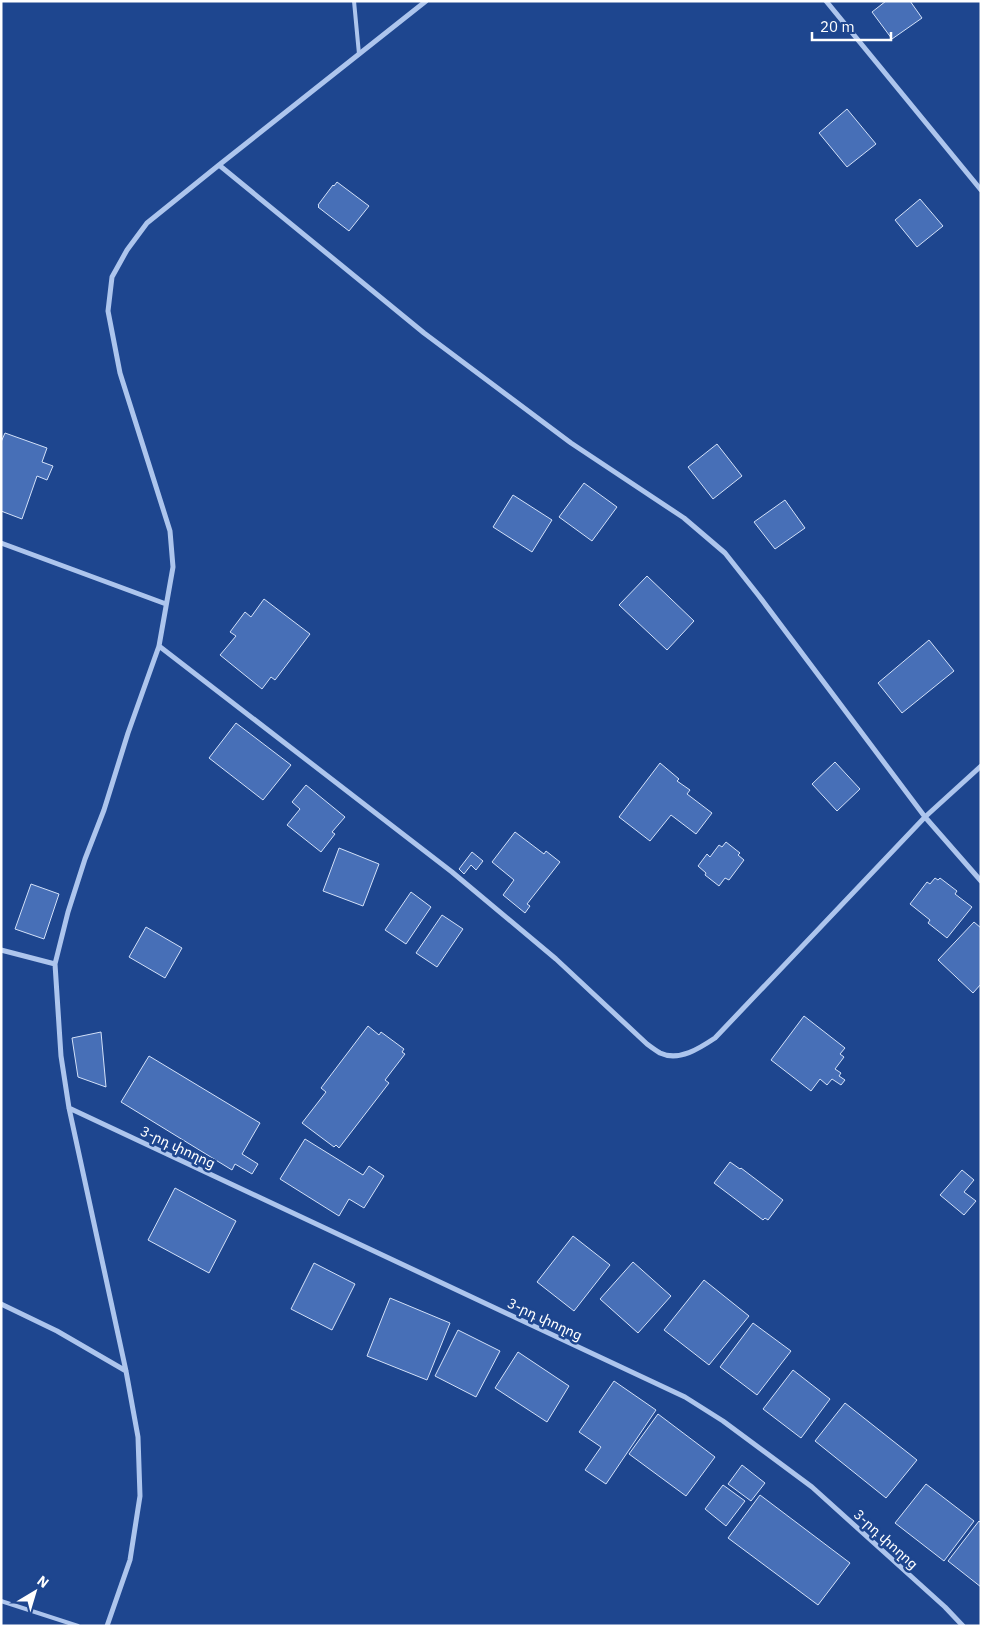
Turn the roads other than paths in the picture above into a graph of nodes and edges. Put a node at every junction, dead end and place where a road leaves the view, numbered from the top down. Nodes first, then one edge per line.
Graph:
1 (354, 1) edge
2 (426, 1) edge
3 (826, 1) edge
4 (359, 54) junction
5 (219, 165) junction
6 (981, 190) edge
7 (1, 543) edge
8 (166, 604) junction
9 (159, 646) junction
10 (981, 766) edge
11 (925, 817) junction
12 (981, 881) edge
13 (1, 950) edge
14 (56, 964) junction
15 (68, 1108) junction
16 (1, 1304) edge
17 (126, 1371) junction
18 (1, 1601) edge
19 (78, 1626) edge
20 (107, 1626) edge
21 (963, 1626) edge

1 - 4 lane
2 - 4 street
3 - 6 street
4 - 5 street
5 - 8 street
5 - 11 street
7 - 8 street
8 - 9 street
9 - 11 street
9 - 14 street
10 - 11 street
11 - 12 street
13 - 14 street
14 - 15 street
15 - 17 street
15 - 21 street, 3-րդ փողոց
16 - 17 street
17 - 20 street
18 - 19 lane

